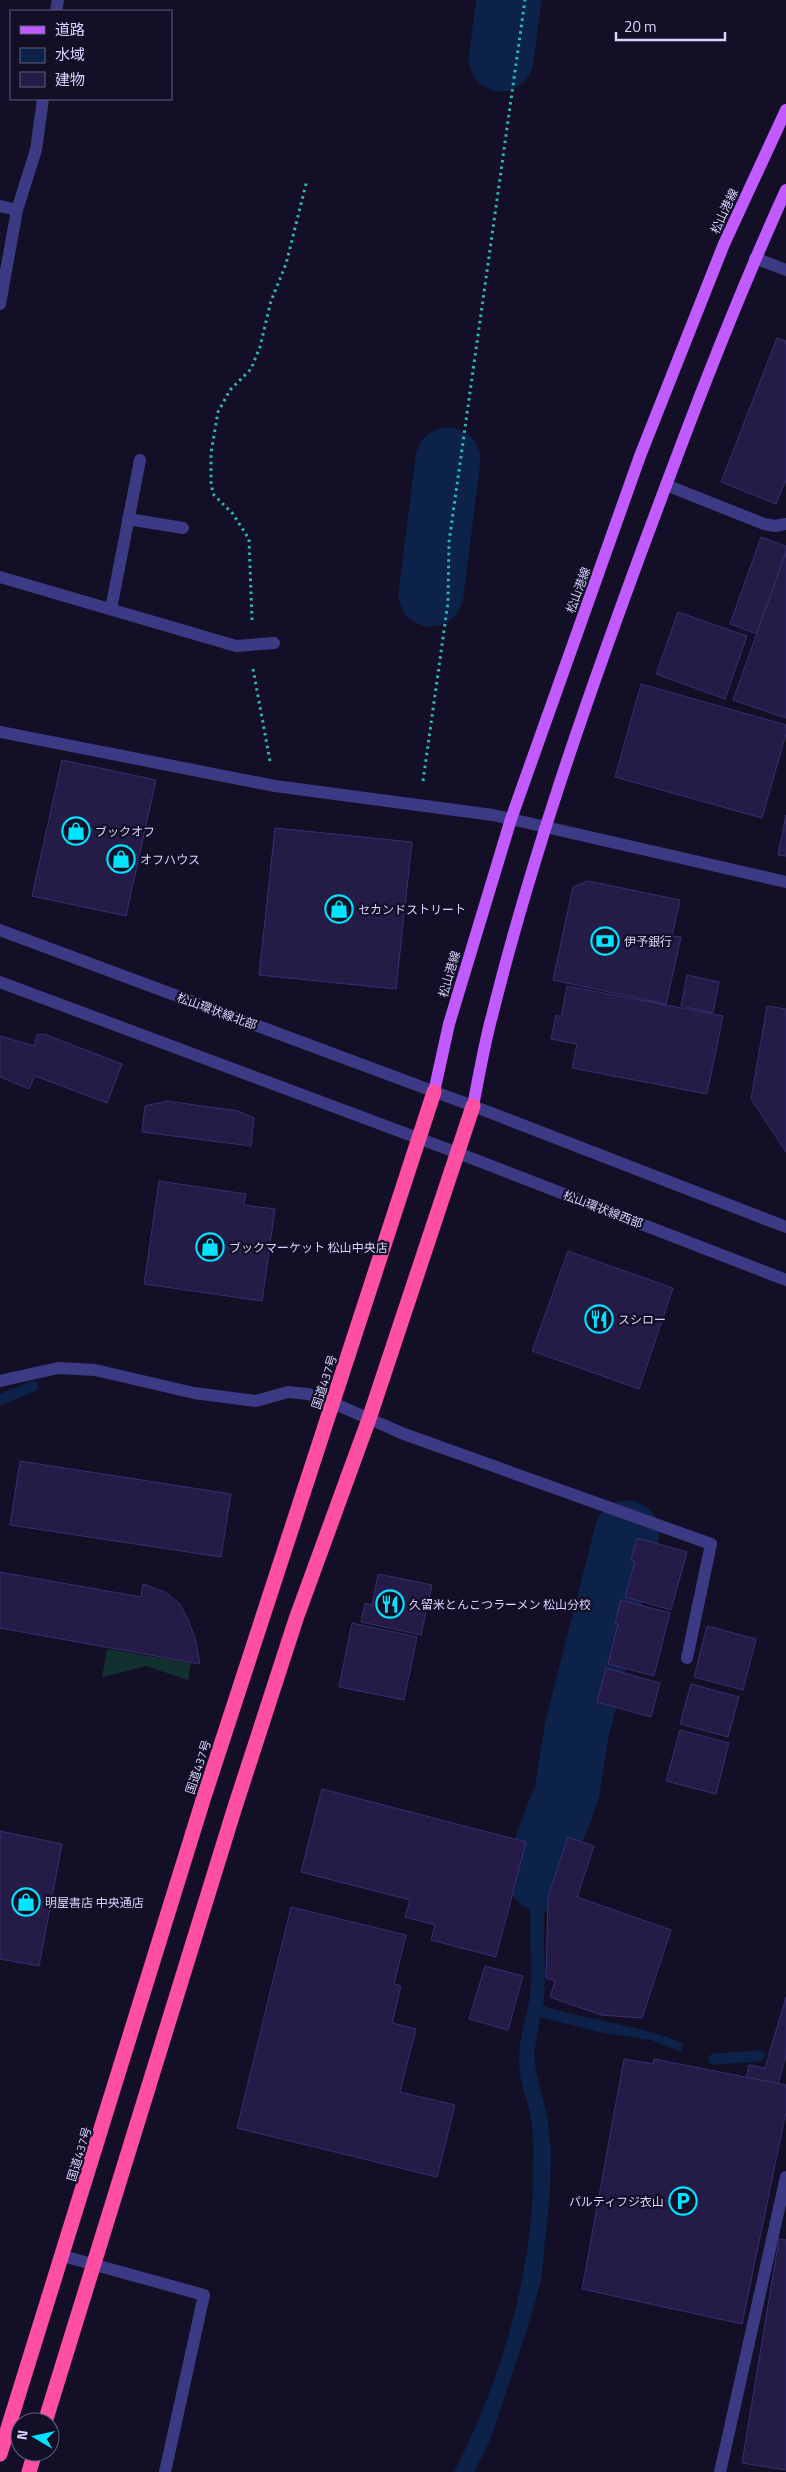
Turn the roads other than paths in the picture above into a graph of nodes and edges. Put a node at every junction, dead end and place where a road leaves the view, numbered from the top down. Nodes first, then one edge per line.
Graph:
1 (44, 100) edge
2 (786, 110) edge
3 (786, 190) edge
4 (0, 206) edge
5 (17, 210) junction
6 (755, 258) junction
7 (786, 270) edge
8 (0, 304) edge
9 (140, 460) dead end
10 (666, 485) junction
11 (128, 519) junction
12 (786, 524) edge
13 (183, 528) dead end
14 (0, 577) edge
15 (111, 609) junction
16 (274, 644) dead end
17 (0, 732) edge
18 (511, 819) junction
19 (546, 826) junction
20 (786, 882) edge
21 (0, 930) edge
22 (0, 982) edge
23 (434, 1092) junction
24 (473, 1106) junction
25 (420, 1139) junction
26 (458, 1153) junction
27 (786, 1227) edge
28 (786, 1280) edge
29 (0, 1381) edge
30 (333, 1402) junction
31 (369, 1419) junction
32 (686, 1658) dead end
33 (786, 2177) edge
34 (63, 2256) junction
35 (95, 2264) junction
36 (47, 2412) edge
37 (0, 2454) edge
38 (165, 2472) edge
39 (720, 2472) edge

1 - 5 street
2 - 18 main road, 松山港線
3 - 6 main road
4 - 5 street
5 - 8 street
6 - 7 street
6 - 10 main road
9 - 11 street
10 - 12 street
10 - 19 main road
11 - 13 street
11 - 15 street
14 - 15 street
15 - 16 street
17 - 18 street
18 - 19 street
18 - 23 main road, 松山港線
19 - 20 street
19 - 24 main road
21 - 23 street, 松山環状線北部
22 - 25 street
23 - 24 street
23 - 25 highway, 国道437号
24 - 26 highway
24 - 27 street
25 - 26 street, 松山環状線西部
25 - 30 highway, 国道437号
26 - 28 street, 松山環状線西部
26 - 31 highway
29 - 30 street
30 - 31 street
30 - 34 highway, 国道437号
31 - 32 street
31 - 35 highway
33 - 39 street
34 - 35 street
34 - 37 highway, 国道437号
35 - 36 highway
35 - 38 street

